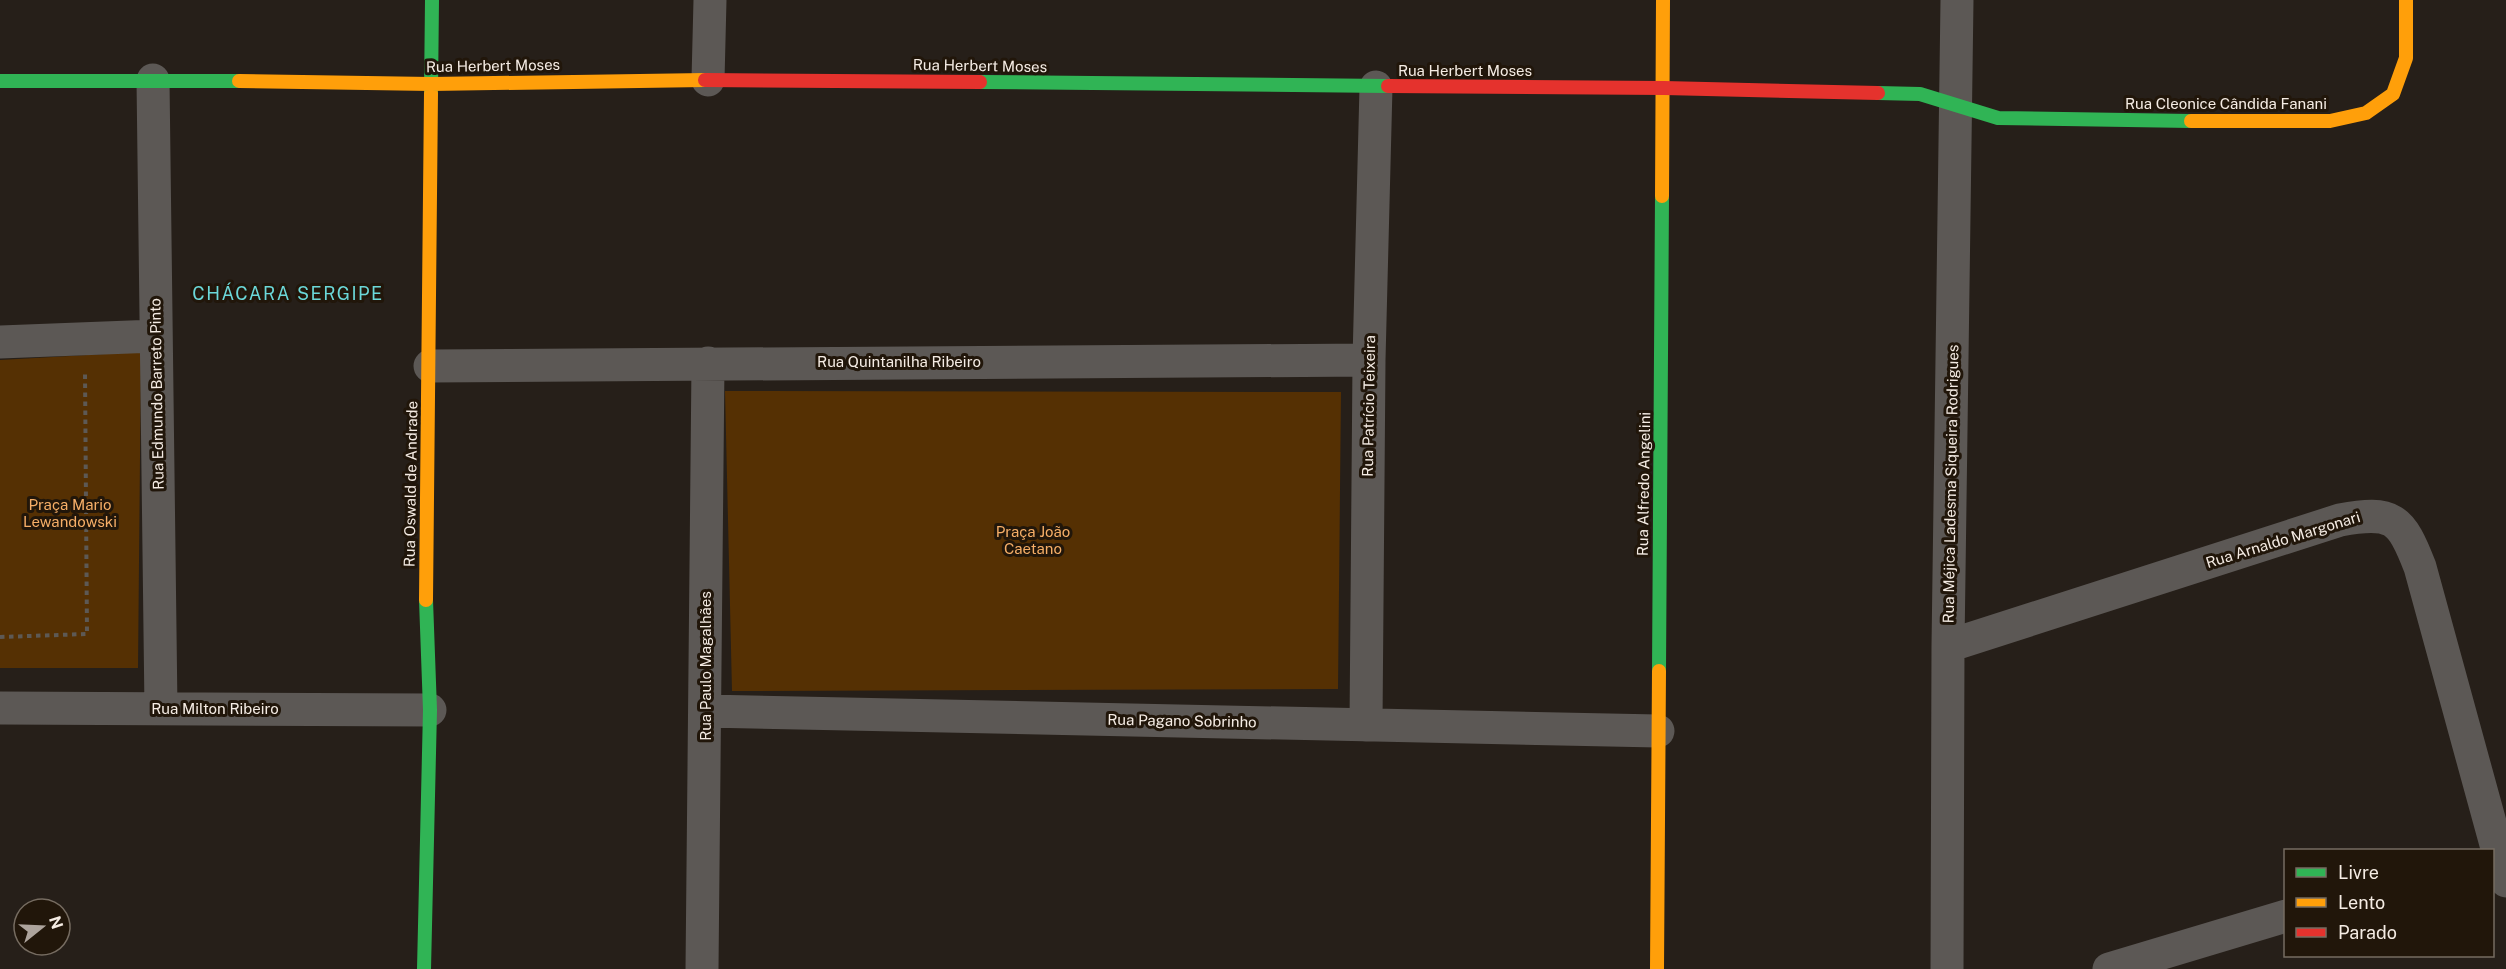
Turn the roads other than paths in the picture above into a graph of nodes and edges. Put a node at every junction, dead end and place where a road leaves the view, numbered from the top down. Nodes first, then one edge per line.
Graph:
1 (432, 0) edge
2 (710, 0) edge
3 (1663, 0) edge
4 (1957, 0) edge
5 (2406, 0) edge
6 (153, 80) junction
7 (708, 80) junction
8 (0, 81) edge
9 (431, 84) junction
10 (1376, 87) junction
11 (1664, 88) junction
12 (1957, 106) junction
13 (156, 336) junction
14 (0, 342) edge
15 (1369, 360) junction
16 (708, 363) junction
17 (430, 366) junction
18 (1948, 646) junction
19 (0, 708) edge
20 (161, 709) junction
21 (430, 710) junction
22 (706, 711) junction
23 (1366, 726) junction
24 (1658, 730) junction
25 (2499, 862) edge
26 (2284, 917) edge
27 (424, 969) edge
28 (702, 969) edge
29 (1657, 969) edge
30 (1947, 969) edge
31 (2109, 969) edge

1 - 9 street, Rua Oswald de Andrade
2 - 7 street
3 - 11 street, Rua Alfredo Angelini
4 - 12 street, Rua Méjica Ladesma Siqueira Rodrigues
5 - 12 street, Rua Cleonice Cândida Fanani
6 - 8 street, Rua Herbert Moses
6 - 9 street, Rua Herbert Moses
6 - 13 street, Rua Edmundo Barreto Pinto
7 - 9 street, Rua Herbert Moses
7 - 10 street, Rua Herbert Moses
9 - 17 street, Rua Oswald de Andrade
10 - 11 street, Rua Herbert Moses
10 - 15 street, Rua Patrício Teixeira
11 - 12 street, Rua Herbert Moses
11 - 24 street, Rua Alfredo Angelini
12 - 18 street, Rua Méjica Ladesma Siqueira Rodrigues
13 - 14 street
13 - 20 street, Rua Edmundo Barreto Pinto
15 - 16 street, Rua Quintanilha Ribeiro
15 - 23 street, Rua Patrício Teixeira
16 - 17 street, Rua Quintanilha Ribeiro
16 - 22 street, Rua Paulo Magalhães
17 - 21 street, Rua Oswald de Andrade
18 - 25 street, Rua Arnaldo Margonari
18 - 30 street, Rua Méjica Ladesma Siqueira Rodrigues
19 - 20 street, Rua Milton Ribeiro
20 - 21 street, Rua Milton Ribeiro
21 - 27 street, Rua Oswald de Andrade
22 - 23 street, Rua Pagano Sobrinho
22 - 28 street, Rua Paulo Magalhães
23 - 24 street, Rua Pagano Sobrinho
24 - 29 street, Rua Alfredo Angelini
26 - 31 street

